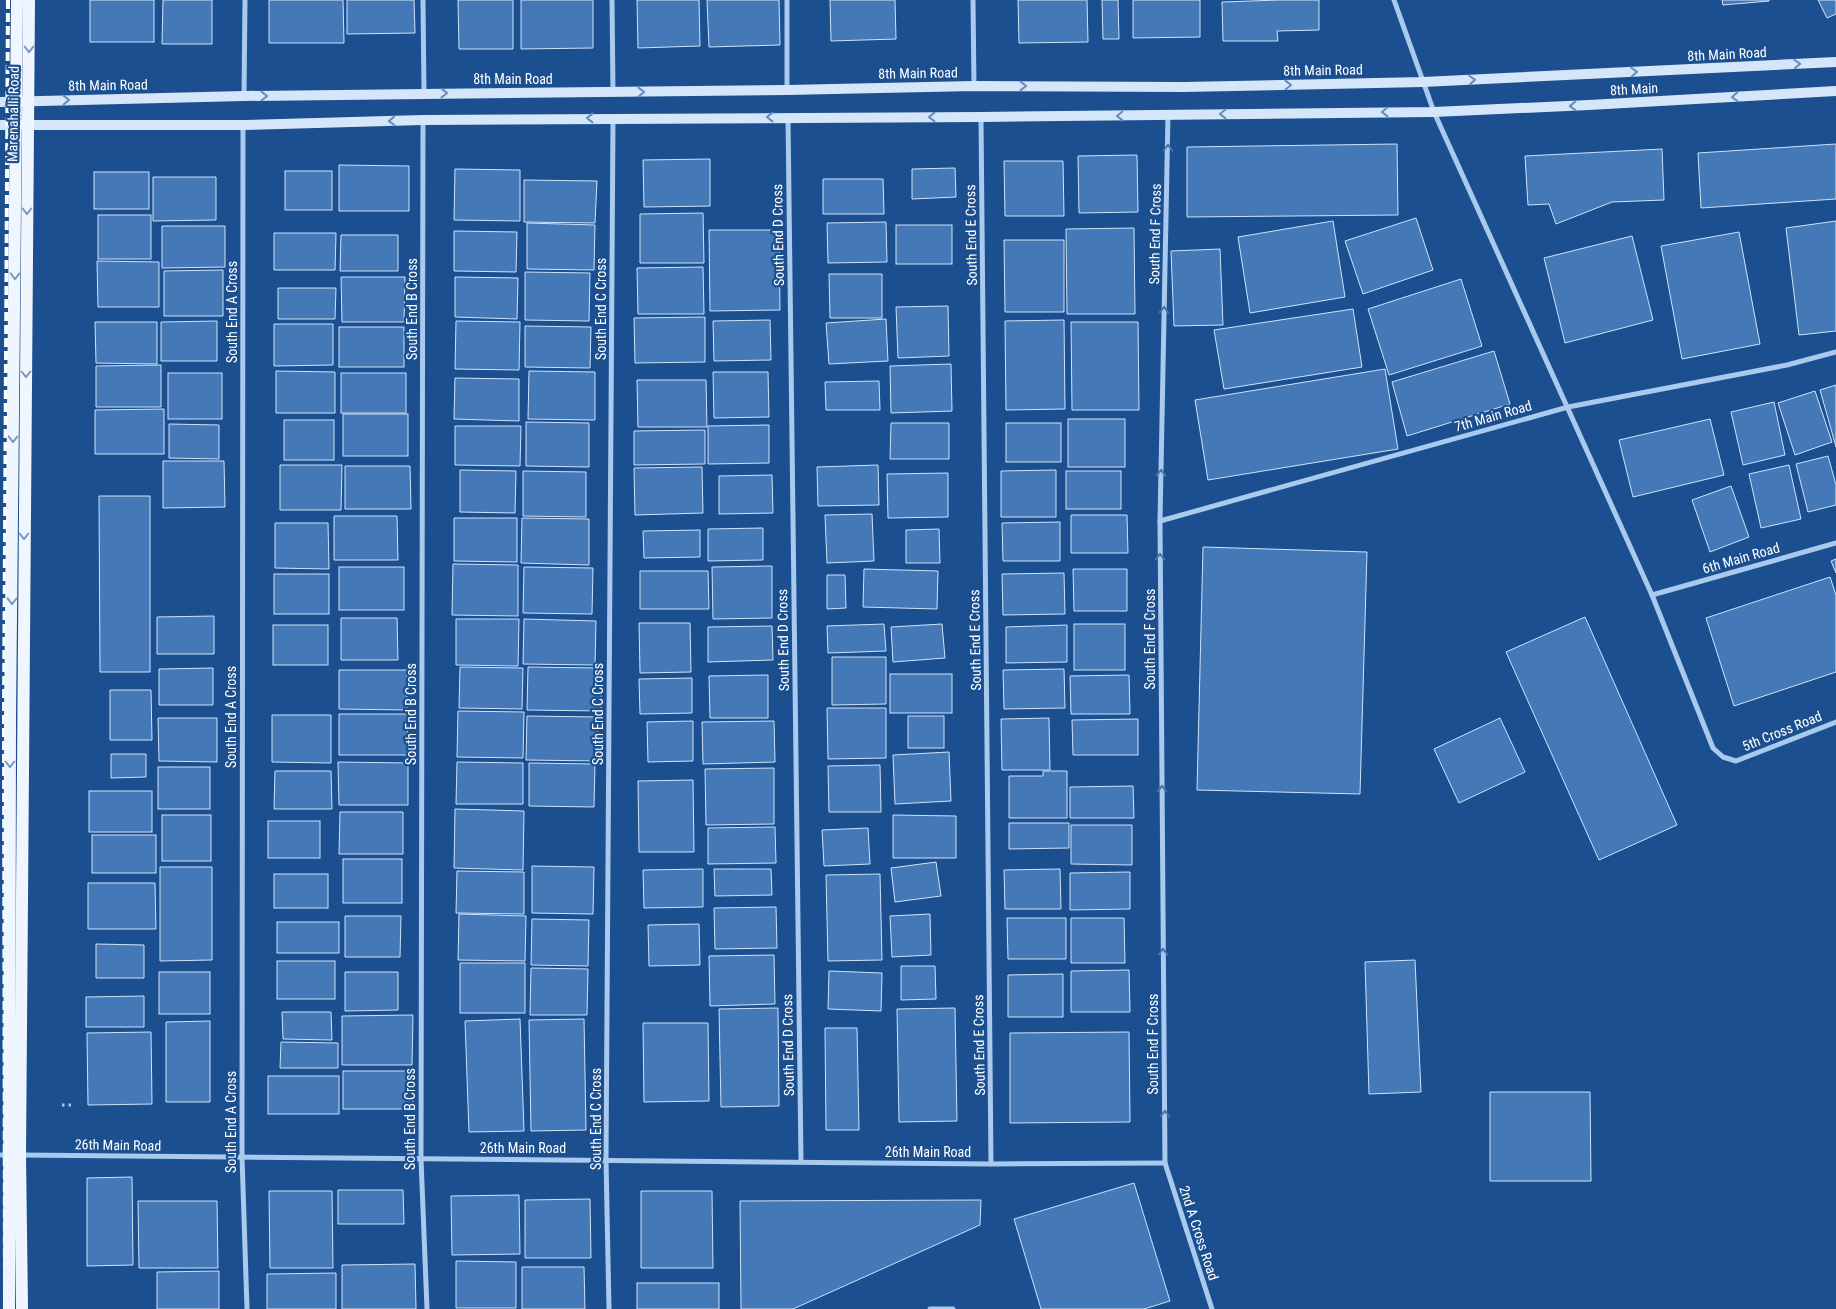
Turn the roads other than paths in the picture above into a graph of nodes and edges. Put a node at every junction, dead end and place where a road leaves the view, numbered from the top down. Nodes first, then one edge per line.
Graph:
1 (17, 0) edge
2 (29, 0) edge
3 (244, 0) edge
4 (424, 0) edge
5 (612, 0) edge
6 (787, 0) edge
7 (973, 0) edge
8 (1394, 0) edge
9 (1836, 62) edge
10 (1423, 82) junction
11 (974, 86) junction
12 (787, 90) junction
13 (1836, 91) edge
14 (613, 92) junction
15 (424, 94) junction
16 (244, 96) junction
17 (28, 101) junction
18 (0, 102) edge
19 (1434, 112) junction
20 (1168, 115) junction
21 (788, 117) junction
22 (981, 117) junction
23 (613, 118) junction
24 (423, 120) junction
25 (0, 125) edge
26 (243, 125) junction
27 (28, 126) junction
28 (1836, 352) edge
29 (1568, 407) junction
30 (1160, 521) junction
31 (1836, 542) edge
32 (1652, 595) junction
33 (1836, 722) edge
34 (0, 1155) edge
35 (20, 1155) junction
36 (242, 1157) junction
37 (421, 1159) junction
38 (606, 1160) junction
39 (801, 1162) junction
40 (1165, 1163) junction
41 (991, 1164) junction
42 (9, 1309) edge
43 (22, 1309) edge
44 (247, 1309) edge
45 (427, 1309) edge
46 (609, 1309) edge
47 (930, 1309) edge
48 (953, 1309) edge
49 (1212, 1309) edge

1 -> 42 main road, bridge
2 -> 17 main road, Marenahalli Road
3 - 16 street
4 - 15 street
5 - 14 street
6 - 12 street
7 - 11 street
8 - 10 street
10 -> 9 main road, 8th Main Road
11 -> 10 main road, 8th Main Road
10 - 19 street
11 - 12 main road, 8th Main Road
14 -> 12 main road, 8th Main Road
13 -> 19 main road, 8th Main
15 -> 14 main road, 8th Main Road
16 -> 15 main road, 8th Main Road
17 -> 16 main road, 8th Main Road
17 - 18 main road, 8th Main Road
17 - 27 main road, Marenahalli Road
19 -> 20 main road
19 - 29 street
20 -> 22 main road
30 -> 20 street, South End F Cross
22 -> 21 main road
21 -> 23 main road
21 - 39 street, South End D Cross
22 - 41 street, South End E Cross
23 -> 24 main road
23 - 38 street, South End C Cross
24 -> 26 main road
24 - 37 street, South End B Cross
25 - 27 main road
26 - 27 main road
26 - 36 street, South End A Cross
27 -> 35 main road, Marenahalli Road
28 - 29 street, 7th Main Road
29 - 30 street, 7th Main Road
29 - 32 street
40 -> 30 street, South End F Cross
31 - 32 street, 6th Main Road
32 - 33 street, 5th Cross Road
34 - 35 street, 26th Main Road
35 - 36 street, 26th Main Road
35 - 43 main road, Marenahalli Road
36 - 37 street, 26th Main Road
36 - 44 street, South End A Cross
37 - 38 street, 26th Main Road
37 - 45 street, South End B Cross
38 - 39 street, 26th Main Road
38 - 46 street, South End C Cross
39 - 41 street, 26th Main Road
40 - 41 street, 26th Main Road
40 - 49 street, 2nd A Cross Road
47 - 48 street

